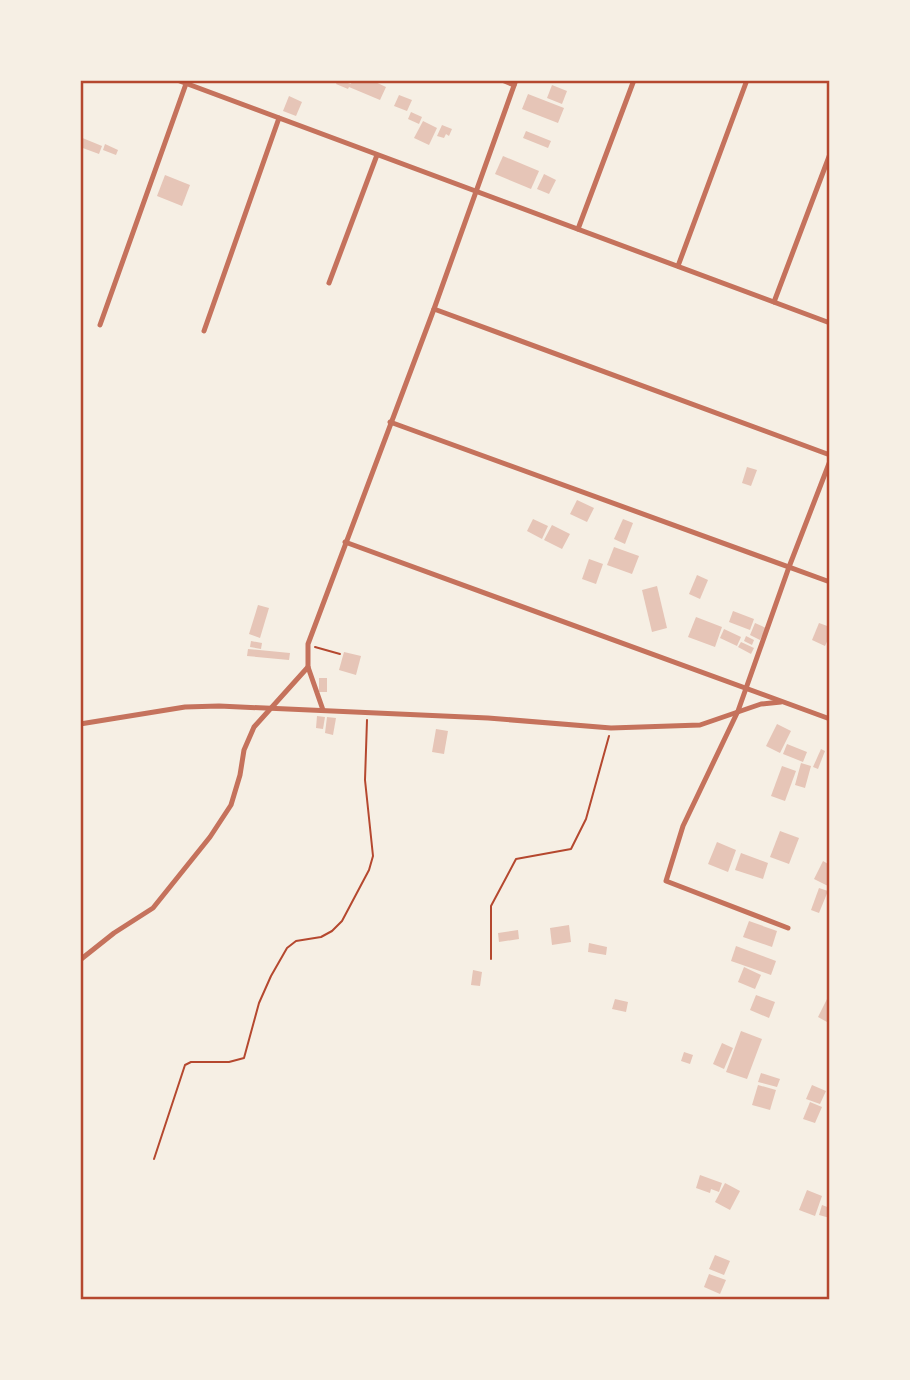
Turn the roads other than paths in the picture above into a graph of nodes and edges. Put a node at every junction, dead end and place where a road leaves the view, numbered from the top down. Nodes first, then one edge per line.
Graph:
1 (177, 80) edge
2 (502, 80) edge
3 (634, 80) edge
4 (747, 80) edge
5 (186, 82) edge
6 (515, 83) edge
7 (279, 118) junction
8 (830, 154) edge
9 (377, 155) junction
10 (475, 191) junction
11 (578, 229) junction
12 (678, 266) junction
13 (330, 283) dead end
14 (774, 302) junction
15 (434, 309) junction
16 (830, 323) edge
17 (100, 325) dead end
18 (204, 331) dead end
19 (390, 422) junction
20 (830, 455) edge
21 (830, 461) edge
22 (345, 542) junction
23 (789, 567) junction
24 (830, 582) edge
25 (308, 667) junction
26 (746, 689) junction
27 (781, 702) junction
28 (272, 707) junction
29 (323, 710) junction
30 (738, 711) junction
31 (830, 719) edge
32 (80, 724) edge
33 (788, 928) dead end
34 (80, 960) edge

1 - 5 street
2 - 6 street
3 - 11 street
4 - 12 street
5 - 7 street
5 - 17 street
6 - 10 street
7 - 9 street
7 - 18 street
8 - 14 street
9 - 10 street
9 - 13 street
10 - 11 street
10 - 15 street
11 - 12 street
12 - 14 street
14 - 16 street
15 - 19 street
15 - 20 street
19 - 22 street
19 - 23 street
21 - 23 street
22 - 25 street
22 - 26 street
23 - 24 street
23 - 26 street
25 - 28 street
25 - 29 street
26 - 27 street
26 - 30 street
27 - 30 street
27 - 31 street
28 - 29 street
28 - 32 street
28 - 34 street
29 - 30 street
30 - 33 street

